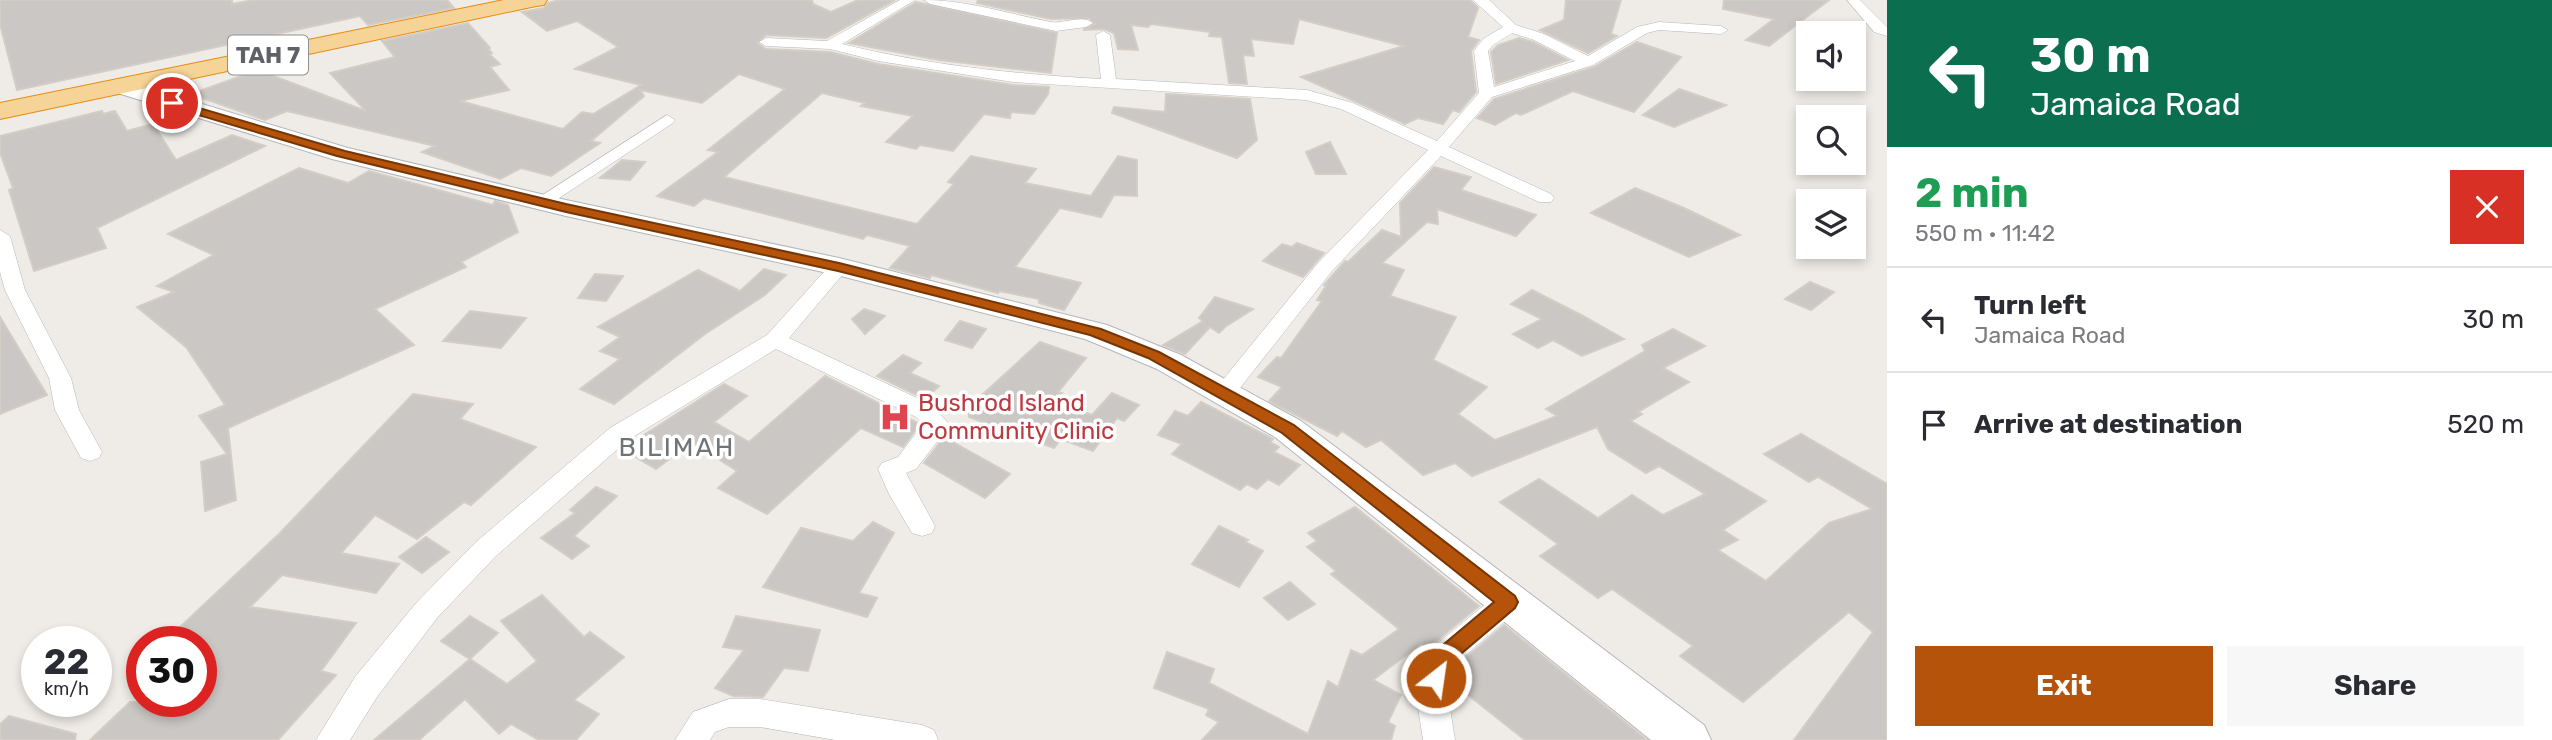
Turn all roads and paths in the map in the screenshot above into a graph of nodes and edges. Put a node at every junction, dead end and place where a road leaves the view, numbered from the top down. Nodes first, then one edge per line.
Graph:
1 (536, 0) edge
2 (909, 0) edge
3 (930, 0) edge
4 (1479, 0) edge
5 (1853, 0) edge
6 (1086, 23) dead end
7 (1511, 28) junction
8 (1721, 30) dead end
9 (1887, 32) edge
10 (1103, 35) dead end
11 (766, 42) dead end
12 (830, 45) junction
13 (1588, 62) junction
14 (1109, 83) junction
15 (118, 86) junction
16 (1487, 94) junction
17 (0, 111) edge
18 (667, 120) dead end
19 (1440, 149) junction
20 (1545, 198) dead end
21 (541, 202) junction
22 (0, 236) edge
23 (839, 267) junction
24 (775, 340) junction
25 (1225, 392) junction
26 (90, 452) dead end
27 (922, 526) dead end
28 (1508, 602) junction
29 (332, 740) edge
30 (691, 740) edge
31 (922, 740) edge
32 (1439, 740) edge
33 (1687, 740) edge

1 - 15 highway, TAH 7
2 - 12 street
3 - 6 street
4 - 7 street
5 - 9 street
7 - 13 street
7 - 16 street
8 - 13 street
10 - 14 street
11 - 12 street
12 - 14 street
13 - 16 street
14 - 19 street
15 - 17 highway, TAH 7
15 - 21 street
16 - 19 street
18 - 21 street
19 - 20 street
19 - 25 street
21 - 23 street
22 - 26 street
23 - 24 street
23 - 25 street
24 - 27 street
24 - 29 street
25 - 28 street
28 - 32 street
28 - 33 street
30 - 31 street

